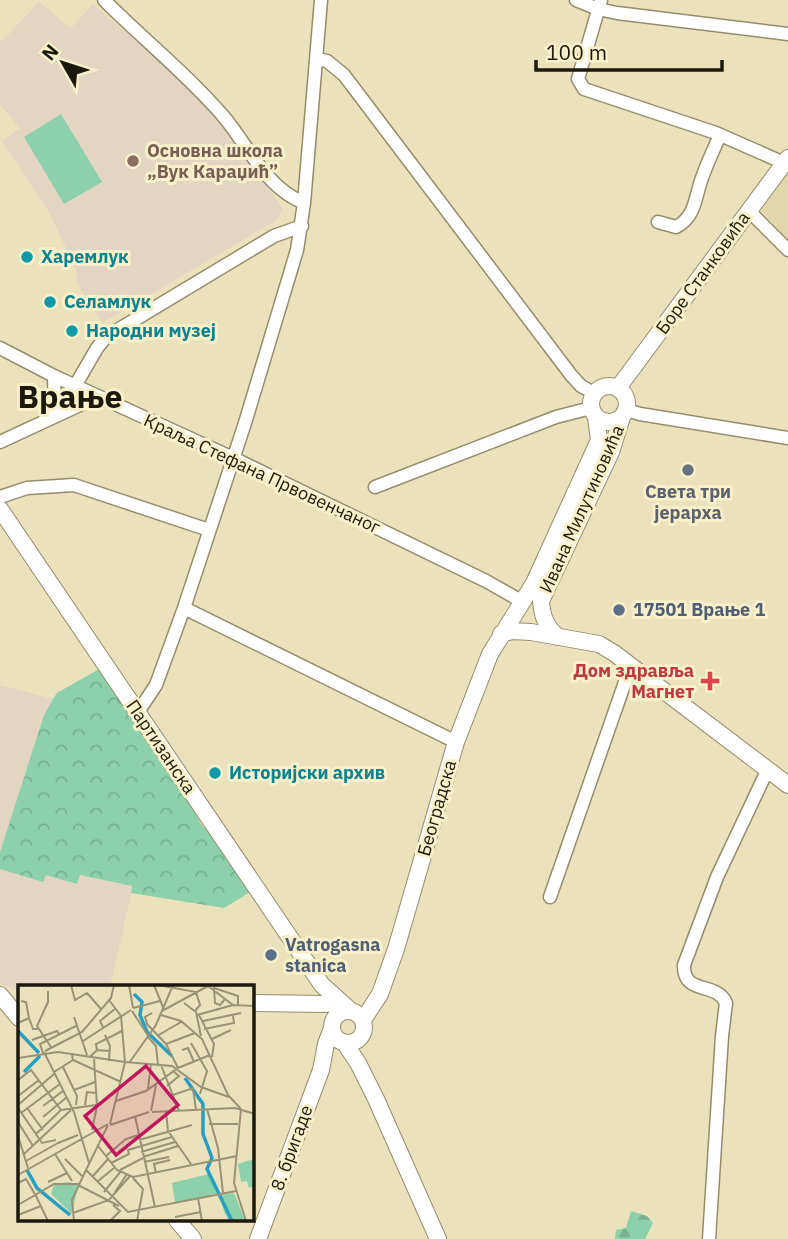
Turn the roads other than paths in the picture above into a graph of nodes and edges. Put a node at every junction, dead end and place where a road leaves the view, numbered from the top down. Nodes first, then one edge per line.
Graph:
1 (104, 0) edge
2 (321, 0) edge
3 (576, 0) edge
4 (599, 4) edge
5 (788, 34) edge
6 (317, 59) junction
7 (720, 135) junction
8 (786, 160) edge
9 (304, 203) junction
10 (749, 211) junction
11 (658, 222) dead end
12 (302, 226) junction
13 (788, 250) edge
14 (0, 348) edge
15 (54, 376) junction
16 (75, 386) junction
17 (618, 388) junction
18 (97, 397) junction
19 (594, 406) junction
20 (624, 413) junction
21 (55, 415) junction
22 (788, 438) edge
23 (0, 442) edge
24 (233, 458) junction
25 (375, 487) dead end
26 (0, 497) edge
27 (0, 509) edge
28 (209, 530) junction
29 (523, 602) junction
30 (184, 608) junction
31 (501, 634) junction
32 (558, 637) junction
33 (631, 665) junction
34 (138, 712) junction
35 (456, 742) junction
36 (767, 771) junction
37 (788, 785) edge
38 (550, 897) dead end
39 (322, 985) junction
40 (8, 997) edge
41 (254, 1003) edge
42 (327, 1004) junction
43 (18, 1016) edge
44 (358, 1022) junction
45 (333, 1025) junction
46 (343, 1042) junction
47 (325, 1057) junction
48 (358, 1063) junction
49 (179, 1222) edge
50 (193, 1239) edge
51 (258, 1239) edge
52 (438, 1239) edge
53 (709, 1239) edge

1 - 9 street
2 - 6 street
3 - 4 street
4 - 5 street
4 - 7 street
6 - 9 street
6 - 19 street
7 - 8 street
7 - 11 street
8 - 10 street, Боре Станковића
9 - 12 street
10 - 13 street
10 - 17 street, Боре Станковића
12 - 16 street
12 - 24 street
14 - 15 street, Краља Стефана Првовенчаног
15 - 16 street, Краља Стефана Првовенчаног
15 - 21 street
16 - 18 street, Краља Стефана Првовенчаног
17 - 19 street
17 - 20 street
18 - 21 street
18 - 24 street, Краља Стефана Првовенчаног
19 - 20 street
19 - 25 street
19 - 29 street, Ивана Милутиновића
20 - 22 street
20 - 32 street, Ивана Милутиновића
21 - 23 street
24 - 28 street
24 - 29 street, Краља Стефана Првовенчаног
26 - 28 street
27 - 34 street, Партизанска
28 - 30 street
29 - 31 street, Београдска
30 - 34 street
30 - 35 street
31 - 32 street
31 - 35 street, Београдска
32 - 33 street
33 - 36 street
33 - 38 street
34 - 39 street, Партизанска
35 - 44 street, Београдска
36 - 37 street
36 - 53 street
39 - 42 street, Партизанска
39 - 44 street, Партизанска
40 - 43 street
41 - 42 street
42 - 45 street, Партизанска
44 - 45 street
44 - 46 street
44 - 48 street
45 - 46 street
45 - 47 street, 8. бригаде
46 - 47 street, 8. бригаде
46 - 48 street
47 - 51 street, 8. бригаде
48 - 52 street
49 - 50 street

